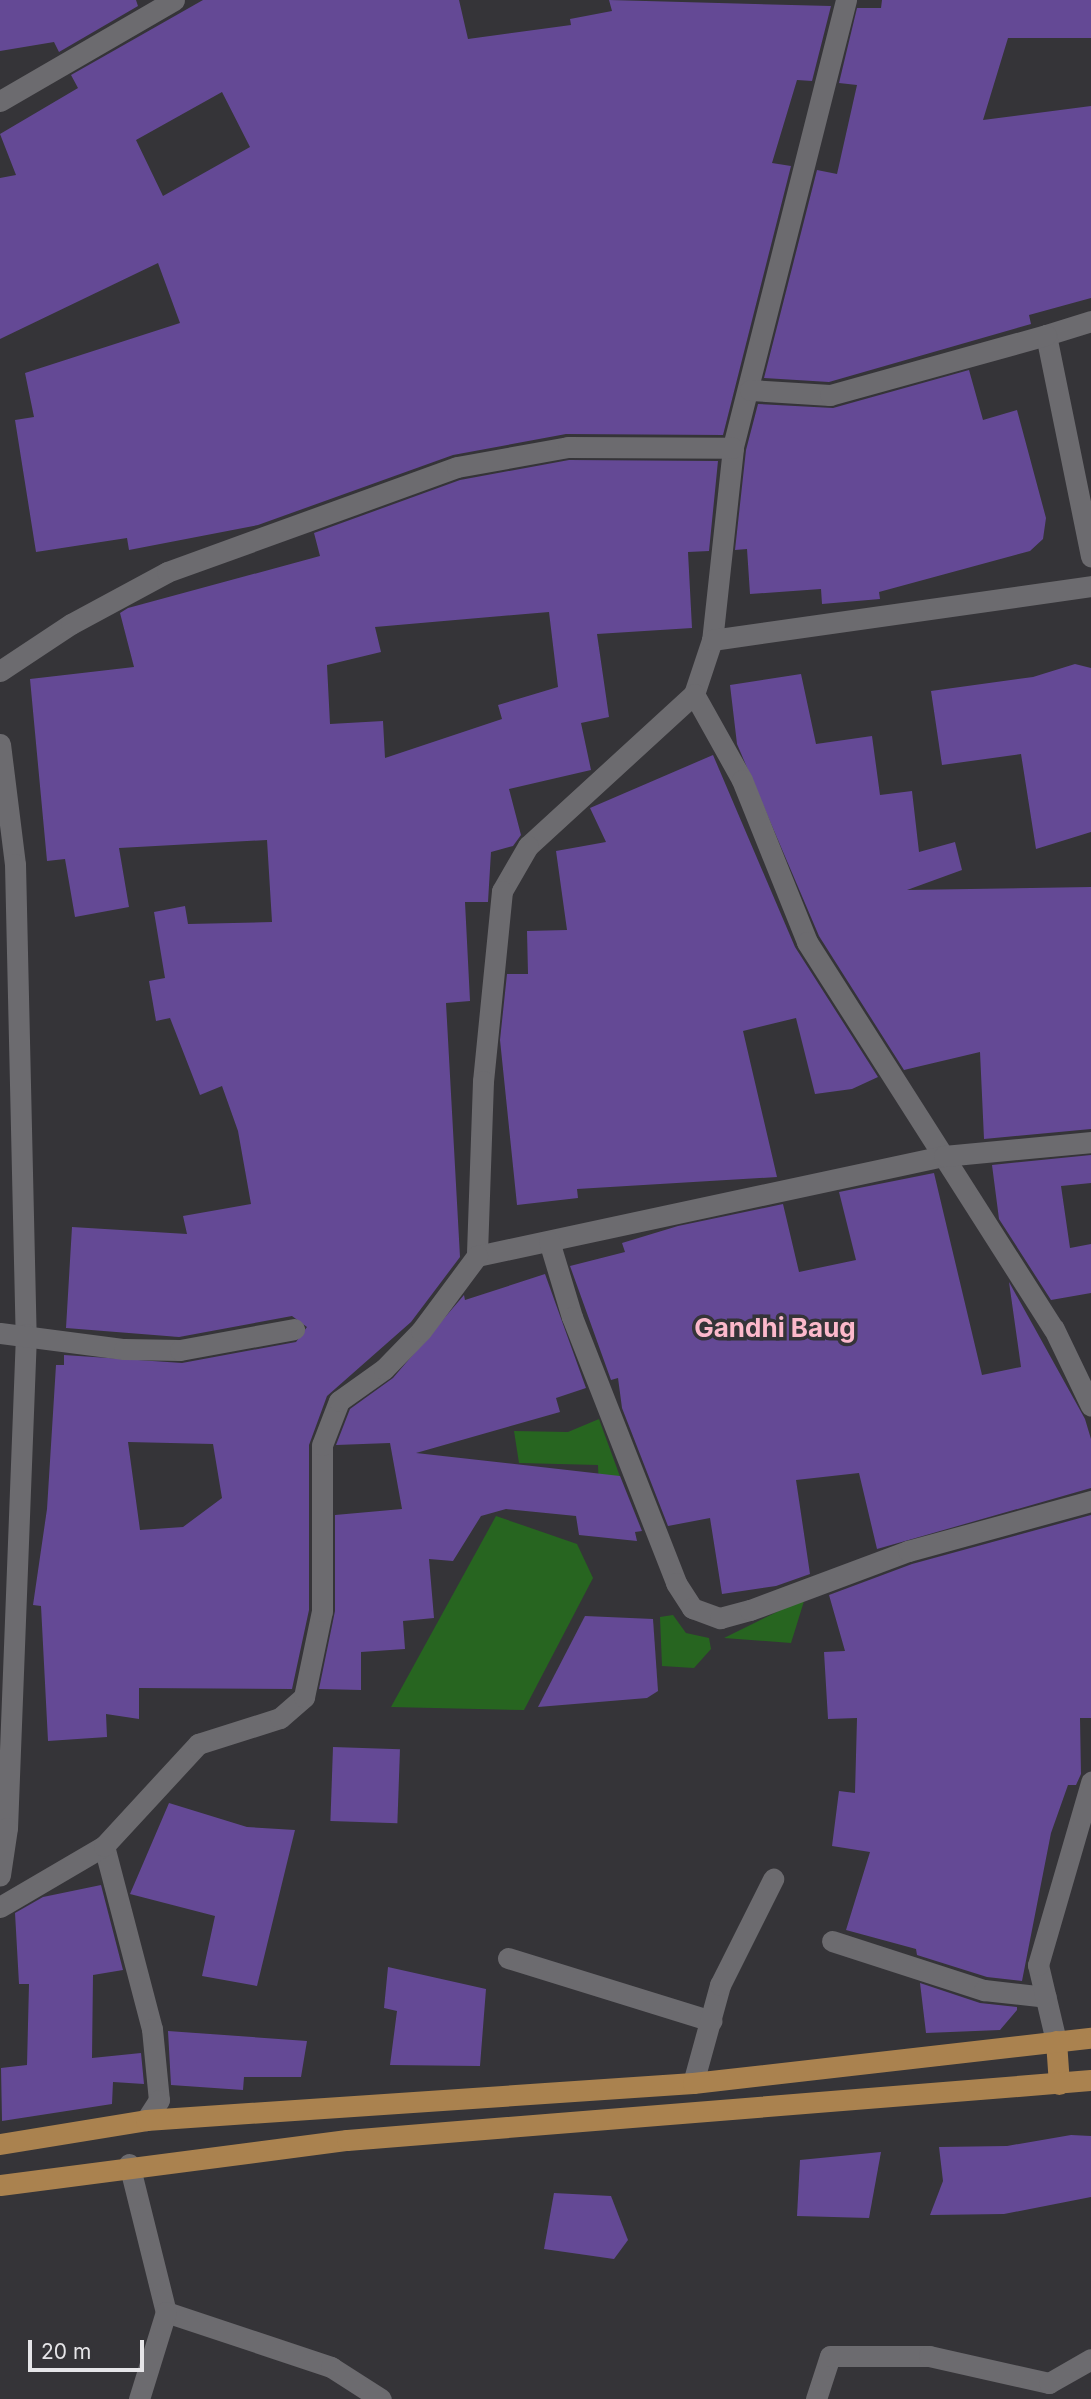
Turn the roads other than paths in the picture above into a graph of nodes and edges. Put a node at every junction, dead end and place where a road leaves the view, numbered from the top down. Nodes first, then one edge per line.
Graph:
1 (174, 0) edge
2 (846, 0) edge
3 (0, 101) edge
4 (1091, 321) edge
5 (1046, 335) junction
6 (751, 390) junction
7 (733, 448) junction
8 (1091, 556) edge
9 (1091, 586) edge
10 (712, 640) junction
11 (0, 671) edge
12 (694, 694) junction
13 (0, 744) edge
14 (7, 864) edge
15 (1091, 1142) edge
16 (944, 1156) junction
17 (549, 1241) junction
18 (477, 1256) junction
19 (295, 1329) dead end
20 (0, 1333) edge
21 (26, 1334) junction
22 (1091, 1406) edge
23 (1091, 1501) edge
24 (7, 1560) edge
25 (1089, 1791) edge
26 (104, 1846) junction
27 (0, 1875) edge
28 (773, 1879) dead end
29 (0, 1907) edge
30 (832, 1941) dead end
31 (508, 1958) dead end
32 (1046, 1997) junction
33 (711, 2021) junction
34 (1091, 2038) edge
35 (1056, 2041) junction
36 (1091, 2080) edge
37 (692, 2083) junction
38 (1059, 2084) junction
39 (146, 2120) junction
40 (0, 2144) edge
41 (129, 2164) junction
42 (0, 2183) edge
43 (166, 2312) junction
44 (1091, 2359) edge
45 (139, 2399) edge
46 (381, 2399) edge
47 (816, 2399) edge

1 - 3 street
2 - 6 street
4 - 5 street
5 - 6 street
5 - 8 street
6 - 7 street
7 - 10 street
7 - 11 street
9 - 10 street
10 - 12 street
12 - 16 street
12 - 18 street
13 - 14 street
14 - 21 street
15 - 16 street
16 - 17 street
16 - 22 street
17 - 18 street
17 - 23 street
18 - 26 street
19 - 21 street
20 - 21 street
21 - 24 street
24 - 27 street
25 - 32 street
26 - 29 street
26 - 39 street
28 - 33 street
30 - 32 street
31 - 33 street
32 - 35 street
33 - 37 street
34 - 35 main road
35 - 37 main road
35 - 38 main road
36 - 38 main road
37 - 39 main road
38 - 41 main road
39 - 40 main road
41 - 42 main road
41 - 43 street
43 - 45 street
43 - 46 street
44 - 47 street

